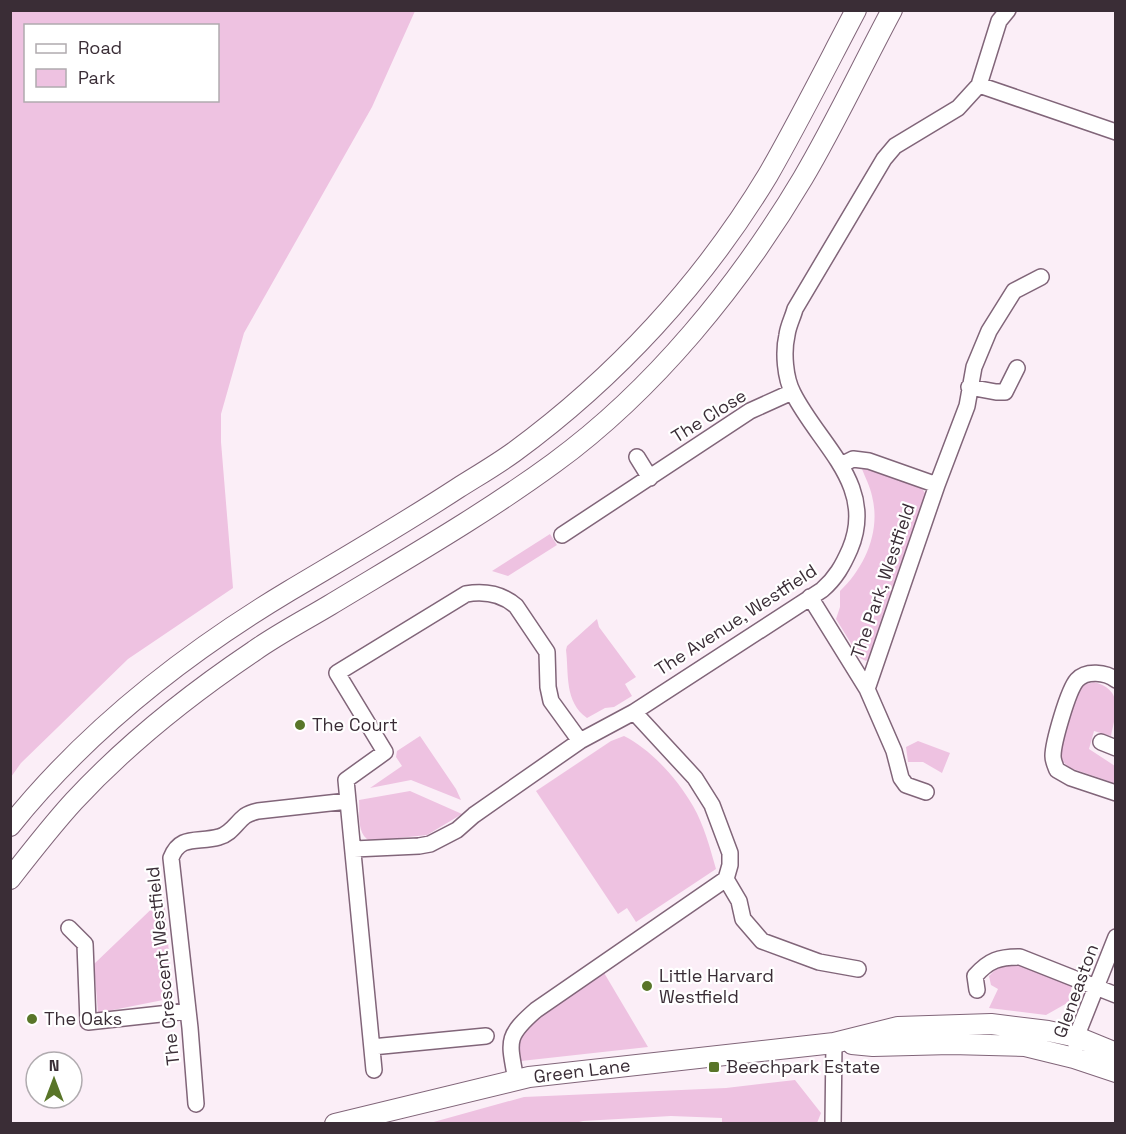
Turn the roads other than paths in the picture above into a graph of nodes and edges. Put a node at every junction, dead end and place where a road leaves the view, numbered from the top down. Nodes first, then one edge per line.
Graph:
1 (856, 10) edge
2 (892, 10) edge
3 (1008, 10) edge
4 (979, 85) junction
5 (1116, 132) edge
6 (1041, 277) dead end
7 (1017, 368) dead end
8 (969, 387) junction
9 (792, 392) junction
10 (637, 457) dead end
11 (841, 465) junction
12 (650, 478) junction
13 (937, 485) junction
14 (562, 535) dead end
15 (810, 597) junction
16 (1116, 680) edge
17 (867, 689) junction
18 (634, 712) junction
19 (580, 741) junction
20 (1101, 742) dead end
21 (1116, 748) edge
22 (926, 792) dead end
23 (1116, 793) edge
24 (348, 801) junction
25 (10, 826) edge
26 (354, 849) junction
27 (10, 879) edge
28 (726, 879) junction
29 (69, 928) dead end
30 (1116, 937) edge
31 (858, 969) dead end
32 (1098, 987) junction
33 (977, 990) dead end
34 (1116, 995) edge
35 (188, 1011) junction
36 (486, 1036) dead end
37 (1077, 1037) junction
38 (834, 1043) junction
39 (372, 1047) junction
40 (1116, 1053) edge
41 (1074, 1058) junction
42 (1116, 1062) edge
43 (374, 1070) dead end
44 (1116, 1072) edge
45 (516, 1080) junction
46 (196, 1104) dead end
47 (335, 1124) edge
48 (832, 1124) edge

1 - 25 main road
2 - 27 main road
3 - 4 street
4 - 5 street
4 - 9 street, The Avenue, Westfield
6 - 8 street, The Park, Westfield
7 - 8 street
8 - 13 street, The Park, Westfield
9 - 11 street, The Avenue, Westfield
9 - 12 street, The Close
10 - 12 street
11 - 13 street, The Park, Westfield
11 - 15 street, The Avenue, Westfield
12 - 14 street, The Close
13 - 17 street, The Park, Westfield
15 - 17 street, The Park, Westfield
15 - 18 street, The Avenue, Westfield
16 - 23 street
17 - 22 street, The Park, Westfield
18 - 19 street, The Avenue, Westfield
18 - 28 street
19 - 24 street
19 - 26 street, The Avenue, Westfield
20 - 21 street
24 - 26 street
24 - 35 street, The Crescent Westfield
26 - 39 street
28 - 31 street
28 - 45 street
29 - 35 street
30 - 32 street, Gleneaston
32 - 33 street
32 - 34 street
32 - 37 street, Gleneaston
35 - 46 street, The Crescent Westfield
36 - 39 street
37 - 38 main road, Green Lane
37 - 40 main road, Green Lane
37 - 41 street, Gleneaston
37 - 42 main road
38 - 41 main road, Green Lane
38 - 45 main road, Green Lane
38 - 48 street
39 - 43 street
41 - 44 main road, Green Lane
45 - 47 main road, Green Lane

